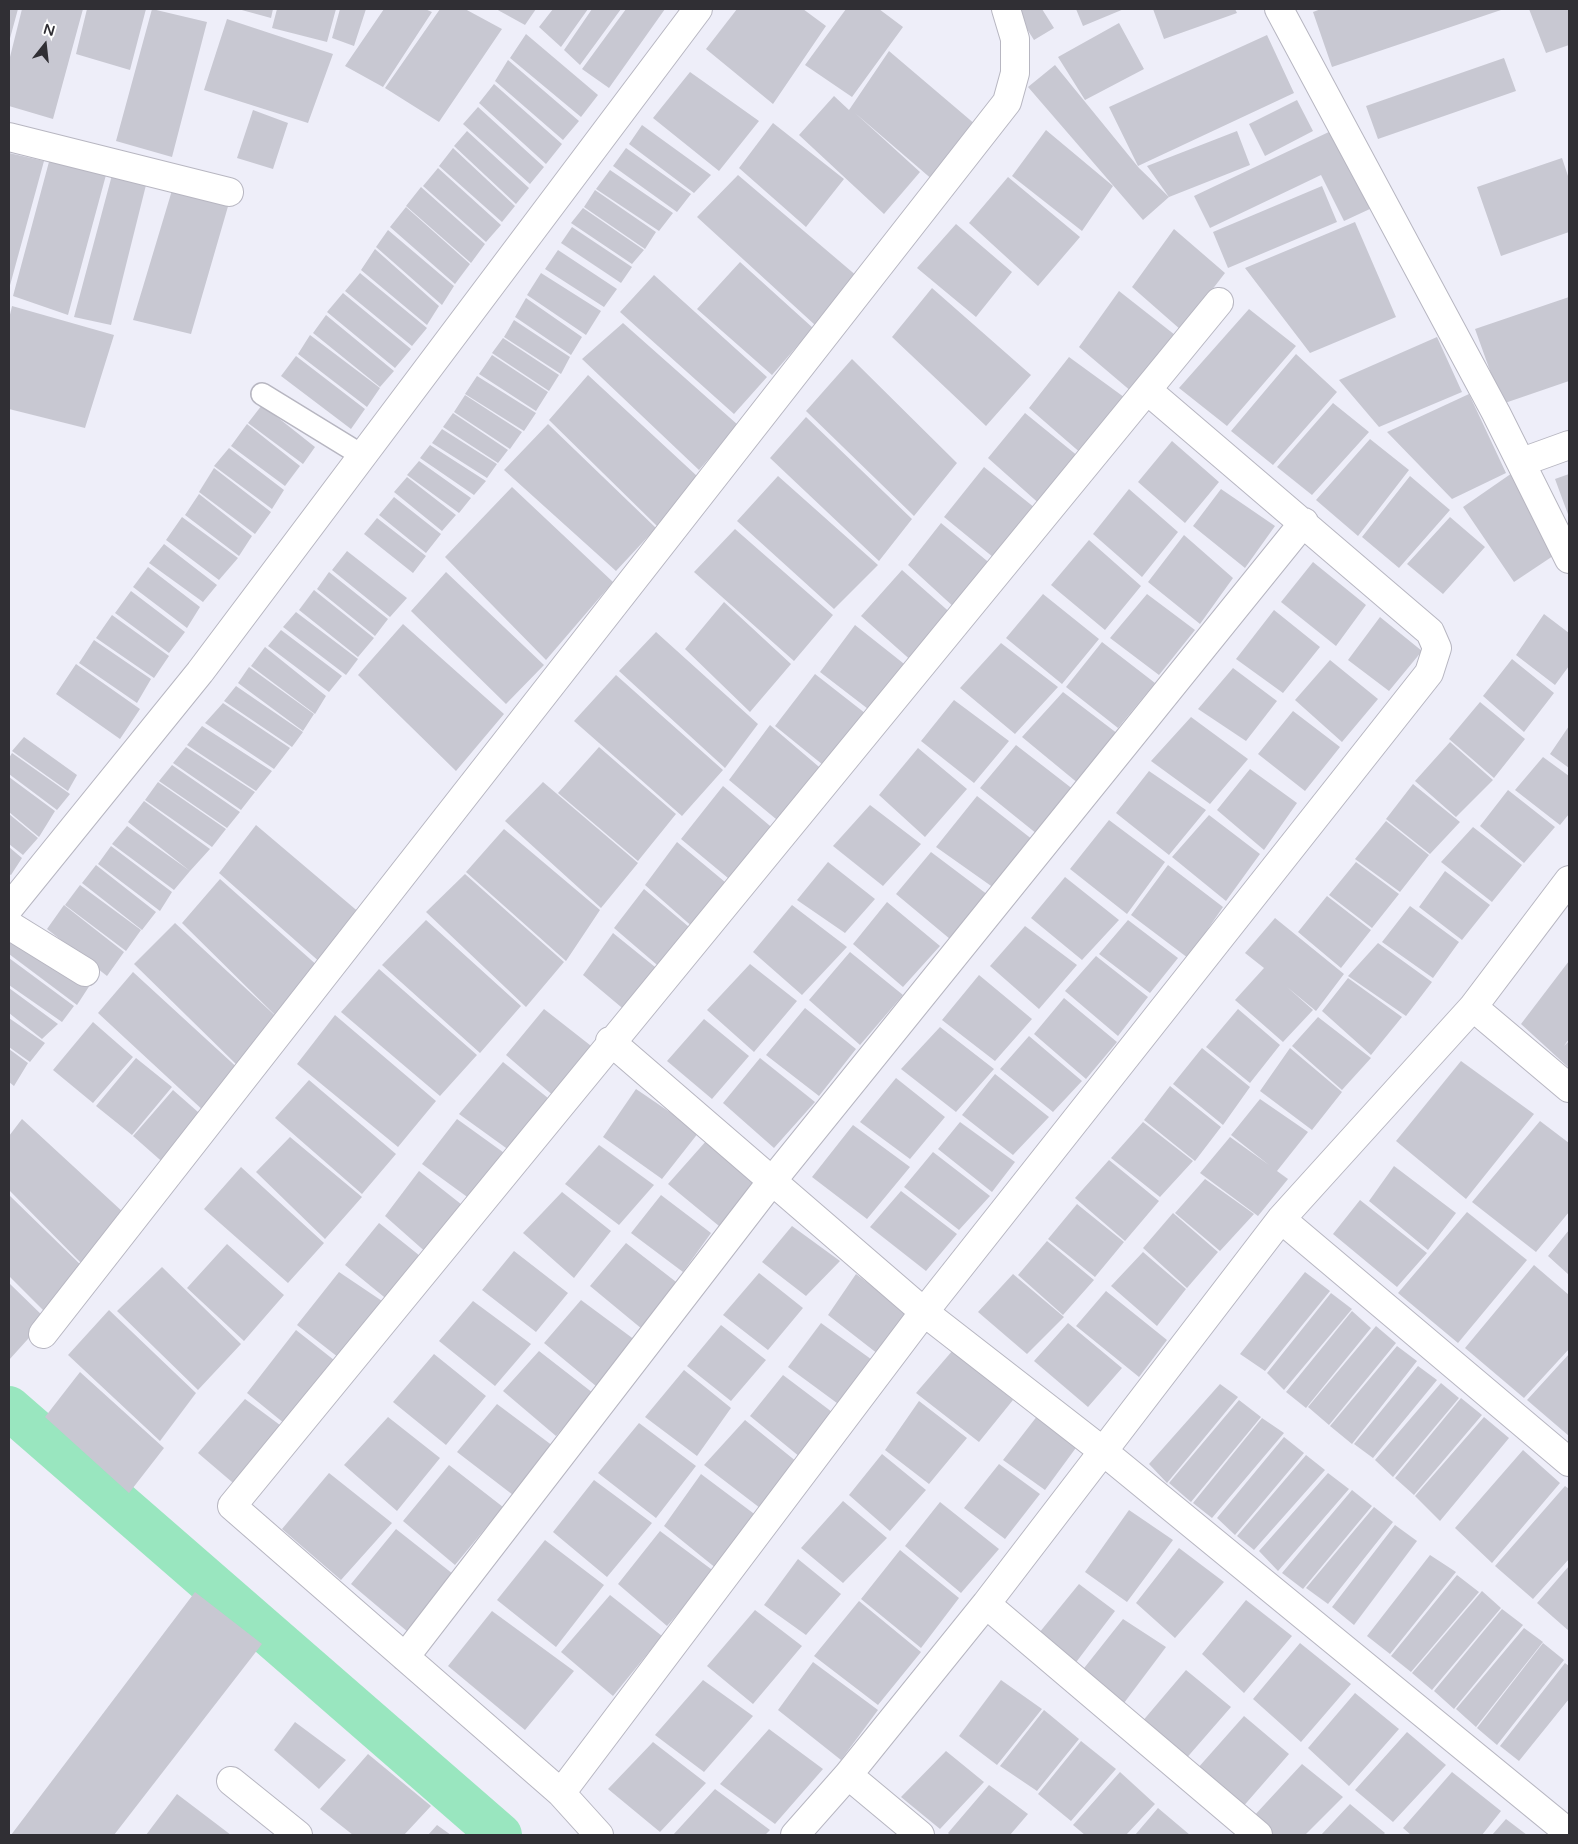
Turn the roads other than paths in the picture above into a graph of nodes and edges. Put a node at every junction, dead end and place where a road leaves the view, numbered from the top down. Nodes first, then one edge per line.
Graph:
1 (698, 9) edge
2 (1006, 9) edge
3 (1278, 9) edge
4 (9, 137) edge
5 (229, 192) dead end
6 (1219, 302) dead end
7 (1147, 390) junction
8 (262, 394) dead end
9 (1569, 445) edge
10 (362, 456) junction
11 (1522, 462) junction
12 (1304, 522) junction
13 (1569, 558) edge
14 (1569, 880) edge
15 (9, 908) edge
16 (9, 925) edge
17 (85, 972) dead end
18 (1473, 1006) junction
19 (610, 1041) junction
20 (1569, 1088) edge
21 (772, 1181) junction
22 (1281, 1219) junction
23 (924, 1312) junction
24 (43, 1334) dead end
25 (1104, 1452) junction
26 (1569, 1462) edge
27 (986, 1604) junction
28 (405, 1656) junction
29 (848, 1775) junction
30 (231, 1781) dead end
31 (561, 1793) junction
32 (1569, 1833) edge
33 (298, 1835) edge
34 (600, 1835) edge
35 (795, 1835) edge
36 (920, 1835) edge
37 (1258, 1835) edge

1 - 10 street
2 - 24 street
3 - 11 street
4 - 5 street
6 - 7 street
7 - 12 street
7 - 19 street
8 - 10 lane
9 - 11 street
10 - 15 street
11 - 13 street
12 - 21 street
12 - 23 street
14 - 18 street
16 - 17 street
18 - 20 street
18 - 22 street
19 - 21 street
19 - 28 street
21 - 23 street
21 - 28 street
22 - 25 street
22 - 26 street
23 - 25 street
23 - 31 street
25 - 27 street
25 - 32 street
27 - 29 street
27 - 37 street
28 - 31 street
29 - 35 street
29 - 36 street
30 - 33 street
31 - 34 street

